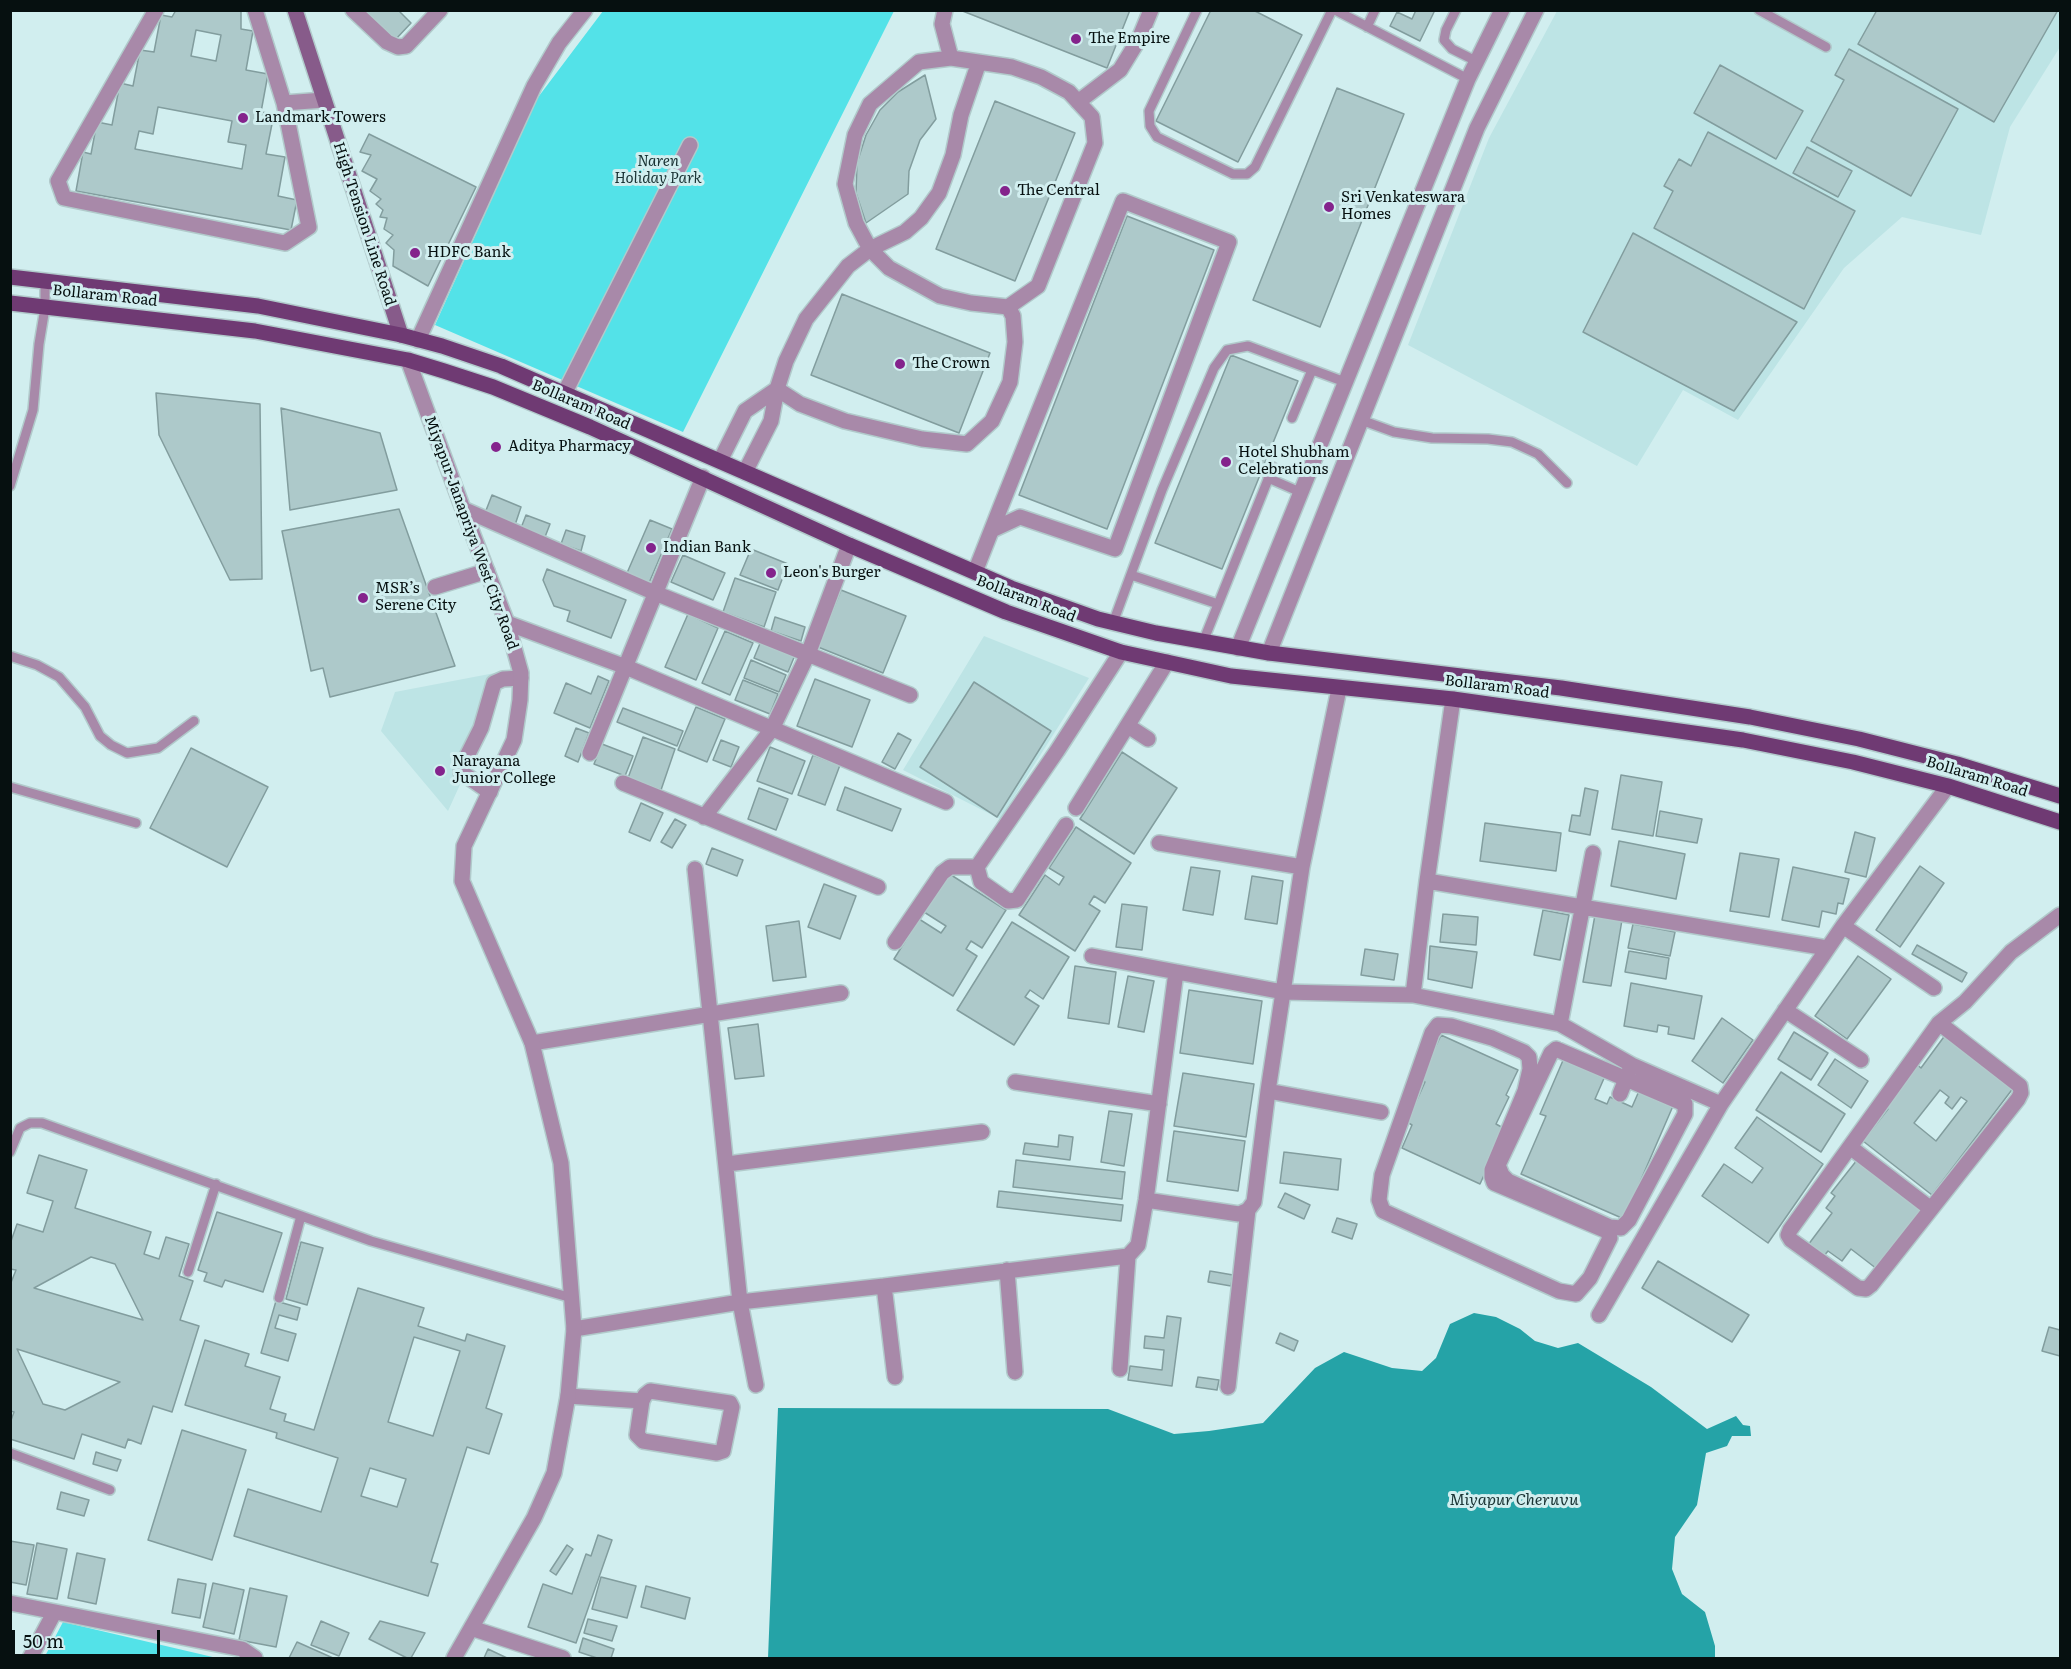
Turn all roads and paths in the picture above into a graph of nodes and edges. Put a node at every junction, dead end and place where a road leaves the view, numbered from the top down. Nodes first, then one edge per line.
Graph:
1 (156, 10) edge
2 (255, 10) edge
3 (295, 10) edge
4 (353, 10) edge
5 (440, 10) edge
6 (585, 10) edge
7 (945, 10) edge
8 (1151, 10) edge
9 (1197, 10) edge
10 (1333, 10) edge
11 (1375, 10) edge
12 (1456, 10) edge
13 (1502, 10) edge
14 (1536, 10) edge
15 (1759, 10) edge
16 (1367, 27) junction
17 (1826, 47) dead end
18 (951, 58) junction
19 (1476, 61) junction
20 (979, 62) junction
21 (1468, 78) junction
22 (324, 100) junction
23 (1078, 102) junction
24 (284, 103) junction
25 (690, 145) dead end
26 (870, 249) junction
27 (10, 277) edge
28 (45, 282) junction
29 (10, 303) edge
30 (1008, 307) junction
31 (45, 308) junction
32 (401, 334) junction
33 (418, 340) junction
34 (408, 360) junction
35 (1312, 370) junction
36 (1345, 382) junction
37 (777, 389) junction
38 (564, 394) junction
39 (1292, 418) dead end
40 (1361, 420) junction
41 (720, 461) junction
42 (1273, 467) dead end
43 (745, 472) junction
44 (703, 477) junction
45 (1268, 478) junction
46 (1567, 483) dead end
47 (10, 486) edge
48 (1300, 492) junction
49 (463, 509) junction
50 (992, 530) junction
51 (849, 545) junction
52 (487, 571) junction
53 (975, 572) junction
54 (1131, 575) junction
55 (435, 586) dead end
56 (655, 593) junction
57 (1218, 603) junction
58 (507, 623) junction
59 (1113, 623) junction
60 (1203, 642) junction
61 (1238, 648) junction
62 (1121, 652) junction
63 (1269, 653) junction
64 (808, 654) junction
65 (10, 656) edge
66 (1167, 662) junction
67 (626, 667) junction
68 (521, 678) junction
69 (1339, 688) junction
70 (910, 695) dead end
71 (1453, 699) junction
72 (194, 721) dead end
73 (1128, 726) junction
74 (772, 729) junction
75 (1148, 739) dead end
76 (590, 753) dead end
77 (623, 783) dead end
78 (1948, 786) junction
79 (10, 787) edge
80 (490, 792) junction
81 (2061, 796) edge
82 (946, 801) dead end
83 (1076, 808) dead end
84 (704, 817) junction
85 (2061, 822) edge
86 (136, 823) dead end
87 (1066, 825) dead end
88 (1159, 843) dead end
89 (1593, 853) dead end
90 (977, 867) junction
91 (1302, 867) junction
92 (695, 869) dead end
93 (1427, 880) junction
94 (878, 887) dead end
95 (1582, 906) junction
96 (2061, 915) edge
97 (1843, 926) junction
98 (895, 942) dead end
99 (1827, 948) junction
100 (1092, 956) dead end
101 (1176, 972) junction
102 (1934, 988) dead end
103 (1283, 992) junction
104 (841, 993) dead end
105 (1413, 995) junction
106 (1442, 1000) junction
107 (1785, 1010) junction
108 (1500, 1012) junction
109 (710, 1015) junction
110 (1939, 1023) junction
111 (1560, 1024) junction
112 (1438, 1025) junction
113 (1492, 1038) junction
114 (532, 1043) junction
115 (1861, 1060) dead end
116 (1629, 1071) junction
117 (1015, 1082) dead end
118 (1268, 1091) junction
119 (1620, 1094) dead end
120 (1159, 1104) junction
121 (1721, 1104) junction
122 (1381, 1113) dead end
123 (982, 1132) dead end
124 (1850, 1147) junction
125 (10, 1152) edge
126 (727, 1164) junction
127 (216, 1184) junction
128 (1146, 1200) junction
129 (1931, 1209) junction
130 (1248, 1210) junction
131 (301, 1216) junction
132 (1128, 1256) junction
133 (1007, 1270) junction
134 (188, 1272) dead end
135 (884, 1286) junction
136 (279, 1298) dead end
137 (572, 1298) junction
138 (740, 1302) junction
139 (1599, 1315) dead end
140 (574, 1329) junction
141 (1120, 1369) dead end
142 (1015, 1372) dead end
143 (895, 1377) dead end
144 (756, 1385) dead end
145 (1228, 1387) dead end
146 (568, 1396) junction
147 (642, 1401) junction
148 (10, 1453) edge
149 (110, 1490) dead end
150 (10, 1603) edge
151 (54, 1613) junction
152 (471, 1628) junction
153 (30, 1659) edge
154 (255, 1659) edge
155 (454, 1659) edge
156 (563, 1659) edge

1 - 24 street
2 - 24 street
3 - 22 main road, High Tension Line Road
4 - 5 street
6 - 33 street
7 - 18 street
8 - 23 street
9 - 10 lane
10 - 16 lane
11 - 16 lane
12 - 19 lane
13 - 19 street
14 - 40 street
15 - 17 lane
16 - 21 lane
18 - 20 street
18 - 26 street
19 - 21 street
20 - 23 street
20 - 26 street
21 - 36 street
22 - 24 street
22 - 32 main road, High Tension Line Road
23 - 30 street
25 - 38 street
26 - 30 street
26 - 37 street
27 - 28 main road, Bollaram Road
28 - 31 lane
28 - 32 main road, Bollaram Road
29 - 31 main road, Bollaram Road
30 - 37 street
31 - 34 main road, Bollaram Road
31 - 47 lane
32 - 33 main road, Bollaram Road
33 - 38 main road, Bollaram Road
34 - 44 main road, Bollaram Road
34 - 49 street, Miyapur-Janapriya West City Road
35 - 36 lane
35 - 39 lane
35 - 54 lane
36 - 48 street
37 - 41 street
37 - 43 street
38 - 41 main road, Bollaram Road
40 - 46 lane
40 - 63 street
41 - 43 main road, Bollaram Road
42 - 45 lane
43 - 53 main road, Bollaram Road
44 - 51 main road, Bollaram Road
44 - 56 street
45 - 48 lane
45 - 57 lane
48 - 61 street
49 - 52 street, Miyapur-Janapriya West City Road
49 - 56 street
50 - 50 street
50 - 53 street
51 - 62 main road, Bollaram Road
51 - 64 street
52 - 55 street
52 - 58 street, Miyapur-Janapriya West City Road
53 - 59 main road, Bollaram Road
54 - 57 lane
54 - 59 lane
56 - 64 street
56 - 67 street
57 - 60 lane
58 - 67 street
58 - 68 street, Miyapur-Janapriya West City Road
59 - 60 main road, Bollaram Road
60 - 61 main road, Bollaram Road
61 - 63 main road, Bollaram Road
62 - 66 main road, Bollaram Road
62 - 90 street
63 - 81 main road, Bollaram Road
64 - 70 street
64 - 74 street
65 - 72 lane
66 - 69 main road, Bollaram Road
66 - 73 street
67 - 74 street
67 - 76 street
68 - 80 street, Miyapur-Janapriya West City Road
68 - 80 street
69 - 71 main road, Bollaram Road
69 - 91 street
71 - 78 main road, Bollaram Road
71 - 93 street
73 - 75 street
73 - 83 street
74 - 82 street
74 - 84 street
77 - 84 street
78 - 85 main road, Bollaram Road
78 - 97 street
79 - 86 lane
80 - 114 street, Miyapur-Janapriya West City Road
84 - 94 street
87 - 90 street
88 - 91 street
89 - 95 street
90 - 98 street
91 - 103 street
92 - 109 street
93 - 95 street
93 - 105 street
95 - 99 street
95 - 111 street
96 - 110 street
97 - 99 street
97 - 102 street
99 - 107 street
100 - 101 street
101 - 103 street
101 - 120 street
103 - 105 street
103 - 118 street
104 - 109 street
105 - 106 street
106 - 108 street
106 - 112 street
107 - 115 street
107 - 121 street
108 - 111 street
108 - 113 street
109 - 114 street
109 - 126 street
110 - 124 street
110 - 129 street
111 - 116 street
112 - 113 street
112 - 113 street
114 - 137 street, Miyapur-Janapriya West City Road
116 - 116 street
116 - 119 street
116 - 121 street
117 - 120 street
118 - 122 street
118 - 130 street
120 - 128 street
121 - 139 street
123 - 126 street
124 - 129 street
124 - 129 street
125 - 127 lane
126 - 138 street
127 - 131 lane
127 - 134 lane
128 - 130 street
128 - 132 street
130 - 145 street
131 - 136 lane
131 - 137 lane
132 - 133 street
132 - 141 street
133 - 135 street
133 - 142 street
135 - 138 street
135 - 143 street
137 - 140 street, Miyapur-Janapriya West City Road
138 - 140 street
138 - 144 street
140 - 146 street, Miyapur-Janapriya West City Road
146 - 147 street
146 - 152 street, Miyapur-Janapriya West City Road
147 - 147 street
148 - 149 lane
150 - 151 street
151 - 153 street
151 - 154 street
152 - 155 street, Miyapur-Janapriya West City Road
152 - 156 street

